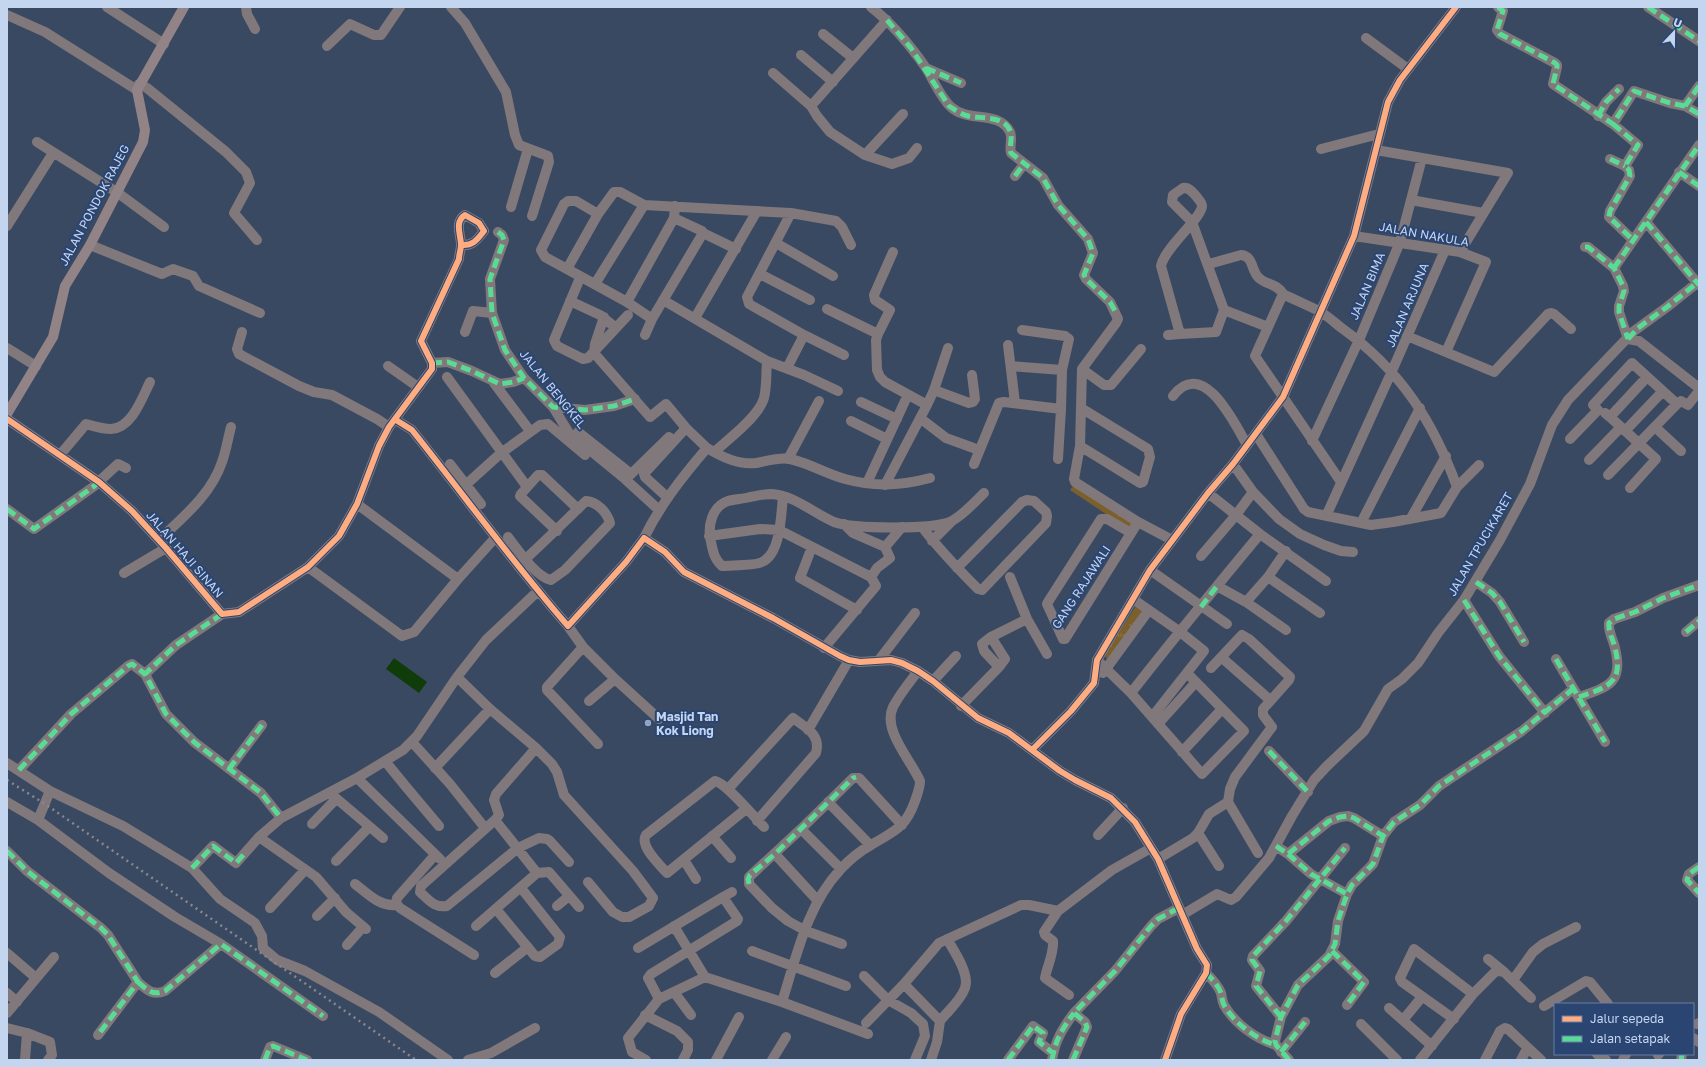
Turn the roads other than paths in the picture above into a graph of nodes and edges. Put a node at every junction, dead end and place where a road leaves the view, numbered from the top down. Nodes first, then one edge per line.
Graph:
1 (107, 7) edge
2 (184, 7) edge
3 (246, 7) edge
4 (400, 7) edge
5 (451, 7) edge
6 (871, 7) edge
7 (1456, 7) edge
8 (1498, 7) edge
9 (1648, 7) edge
10 (7, 15) edge
11 (887, 20) junction
12 (255, 29) dead end
13 (824, 34) dead end
14 (1366, 38) dead end
15 (1699, 41) edge
16 (164, 44) junction
17 (327, 46) dead end
18 (801, 55) dead end
19 (853, 58) junction
20 (926, 68) junction
21 (1408, 69) junction
22 (773, 73) dead end
23 (833, 82) junction
24 (961, 83) dead end
25 (1699, 86) edge
26 (138, 87) junction
27 (1618, 89) dead end
28 (811, 106) junction
29 (1685, 106) junction
30 (902, 114) dead end
31 (1699, 114) edge
32 (1598, 116) junction
33 (1613, 124) junction
34 (1379, 134) junction
35 (36, 142) dead end
36 (1699, 145) edge
37 (917, 148) dead end
38 (528, 149) junction
39 (1321, 149) dead end
40 (1376, 150) junction
41 (53, 153) junction
42 (865, 155) junction
43 (1422, 158) junction
44 (1610, 159) dead end
45 (1024, 164) junction
46 (1625, 166) junction
47 (1679, 172) junction
48 (1015, 176) dead end
49 (1699, 186) edge
50 (118, 193) junction
51 (1411, 200) junction
52 (644, 205) junction
53 (675, 206) junction
54 (510, 207) dead end
55 (757, 211) junction
56 (791, 213) junction
57 (1483, 213) junction
58 (598, 214) junction
59 (532, 216) dead end
60 (674, 218) junction
61 (1646, 222) junction
62 (7, 226) edge
63 (164, 227) dead end
64 (498, 232) dead end
65 (703, 234) junction
66 (1354, 236) junction
67 (257, 240) dead end
68 (1633, 240) junction
69 (1400, 242) junction
70 (776, 243) junction
71 (90, 245) junction
72 (461, 245) dead end
73 (851, 245) dead end
74 (1585, 247) dead end
75 (736, 248) junction
76 (1445, 250) junction
77 (893, 252) dead end
78 (1460, 252) junction
79 (1209, 264) junction
80 (1614, 268) junction
81 (567, 269) junction
82 (760, 274) junction
83 (833, 276) dead end
84 (580, 278) dead end
85 (596, 284) junction
86 (1698, 284) edge
87 (1283, 294) junction
88 (663, 300) junction
89 (810, 300) dead end
90 (570, 301) junction
91 (627, 302) junction
92 (827, 309) dead end
93 (1224, 310) junction
94 (1320, 312) junction
95 (260, 313) dead end
96 (492, 313) junction
97 (628, 315) dead end
98 (604, 318) junction
99 (695, 318) junction
100 (652, 319) junction
101 (1268, 327) junction
102 (616, 328) junction
103 (1571, 329) dead end
104 (1022, 330) dead end
105 (242, 332) dead end
106 (465, 332) dead end
107 (878, 334) junction
108 (1180, 334) junction
109 (645, 335) dead end
110 (804, 335) junction
111 (1168, 335) dead end
112 (1407, 336) junction
113 (1628, 339) junction
114 (1359, 340) junction
115 (1008, 345) dead end
116 (7, 348) edge
117 (948, 348) dead end
118 (1141, 349) dead end
119 (1446, 352) junction
120 (594, 353) junction
121 (844, 355) dead end
122 (767, 360) junction
123 (432, 363) junction
124 (36, 366) junction
125 (388, 366) dead end
126 (1011, 366) junction
127 (787, 368) junction
128 (1082, 369) junction
129 (1062, 370) junction
130 (1392, 371) junction
131 (972, 375) dead end
132 (1647, 377) junction
133 (447, 378) dead end
134 (524, 378) junction
135 (150, 382) dead end
136 (494, 383) dead end
137 (418, 387) junction
138 (934, 390) junction
139 (1663, 390) junction
140 (1699, 390) edge
141 (838, 391) dead end
142 (1173, 396) dead end
143 (1283, 396) junction
144 (635, 399) junction
145 (819, 400) dead end
146 (905, 401) dead end
147 (861, 402) dead end
148 (1015, 403) junction
149 (1677, 404) junction
150 (927, 405) junction
151 (552, 407) junction
152 (1081, 408) junction
153 (1420, 408) junction
154 (1061, 410) junction
155 (7, 414) edge
156 (920, 418) junction
157 (7, 419) edge
158 (897, 419) junction
159 (851, 421) dead end
160 (392, 424) junction
161 (231, 427) dead end
162 (1655, 427) junction
163 (686, 428) junction
164 (1623, 429) junction
165 (530, 431) junction
166 (1256, 434) junction
167 (669, 437) dead end
168 (887, 439) junction
169 (1570, 439) dead end
170 (1312, 440) junction
171 (1639, 443) junction
172 (1247, 445) junction
173 (1080, 446) junction
174 (710, 450) junction
175 (979, 450) junction
176 (1681, 451) dead end
177 (501, 453) junction
178 (60, 455) junction
179 (1446, 456) junction
180 (1058, 458) dead end
181 (788, 459) junction
182 (1589, 460) dead end
183 (450, 464) dead end
184 (974, 464) dead end
185 (1233, 464) junction
186 (598, 465) dead end
187 (1479, 465) dead end
188 (126, 468) dead end
189 (1608, 475) dead end
190 (628, 477) junction
191 (930, 478) dead end
192 (99, 482) junction
193 (1341, 482) junction
194 (867, 483) junction
195 (525, 484) dead end
196 (885, 485) junction
197 (1457, 487) junction
198 (462, 488) junction
199 (1630, 488) dead end
200 (1253, 492) junction
201 (984, 493) dead end
202 (1208, 493) junction
203 (783, 496) junction
204 (668, 498) junction
205 (357, 504) junction
206 (481, 504) dead end
207 (7, 509) edge
208 (578, 509) junction
209 (659, 510) junction
210 (1327, 514) junction
211 (1236, 515) junction
212 (1411, 518) junction
213 (951, 522) junction
214 (1138, 522) junction
215 (1361, 523) junction
216 (844, 524) junction
217 (902, 527) junction
218 (922, 527) junction
219 (779, 530) junction
220 (556, 531) junction
221 (1131, 534) junction
222 (1260, 534) junction
223 (709, 536) junction
224 (508, 537) dead end
225 (495, 538) junction
226 (644, 538) junction
227 (1170, 538) junction
228 (159, 540) junction
229 (932, 541) junction
230 (812, 547) junction
231 (885, 547) junction
232 (166, 548) junction
233 (1286, 551) junction
234 (1353, 552) dead end
235 (1201, 556) dead end
236 (526, 559) junction
237 (518, 566) junction
238 (308, 567) junction
239 (957, 568) junction
240 (1150, 570) junction
241 (124, 573) dead end
242 (870, 576) junction
243 (1268, 576) junction
244 (1010, 577) dead end
245 (458, 579) junction
246 (1326, 581) dead end
247 (1476, 582) junction
248 (1216, 586) junction
249 (1699, 586) edge
250 (538, 591) junction
251 (1133, 598) junction
252 (1464, 600) junction
253 (1246, 602) junction
254 (1201, 607) junction
255 (857, 610) junction
256 (1149, 610) junction
257 (915, 613) dead end
258 (222, 614) junction
259 (1320, 614) dead end
260 (1027, 619) junction
261 (1699, 621) edge
262 (1226, 624) dead end
263 (568, 626) junction
264 (1286, 630) dead end
265 (1179, 631) junction
266 (1686, 632) dead end
267 (1524, 642) dead end
268 (583, 647) junction
269 (824, 648) junction
270 (1047, 654) dead end
271 (956, 656) dead end
272 (1221, 657) junction
273 (1556, 659) dead end
274 (849, 660) junction
275 (878, 660) junction
276 (1097, 660) junction
277 (1211, 668) dead end
278 (1107, 669) junction
279 (918, 671) junction
280 (1187, 673) junction
281 (144, 674) junction
282 (457, 678) junction
283 (615, 679) junction
284 (1196, 682) junction
285 (935, 683) junction
286 (1094, 683) junction
287 (1576, 693) junction
288 (1131, 694) junction
289 (1270, 700) junction
290 (589, 701) dead end
291 (961, 706) junction
292 (490, 709) junction
293 (1222, 709) junction
294 (1545, 713) junction
295 (659, 719) dead end
296 (1155, 721) junction
297 (262, 725) dead end
298 (808, 730) junction
299 (412, 742) junction
300 (1605, 742) dead end
301 (598, 744) dead end
302 (536, 748) junction
303 (1032, 750) junction
304 (1269, 751) dead end
305 (1182, 752) junction
306 (386, 761) junction
307 (7, 763) edge
308 (435, 768) junction
309 (229, 769) junction
310 (19, 770) junction
311 (357, 778) junction
312 (728, 789) junction
313 (50, 791) junction
314 (1308, 792) junction
315 (333, 796) junction
316 (7, 802) edge
317 (828, 802) junction
318 (1228, 802) junction
319 (1123, 808) junction
320 (746, 809) junction
321 (281, 818) junction
322 (38, 820) junction
323 (495, 820) junction
324 (312, 824) dead end
325 (902, 825) junction
326 (439, 826) dead end
327 (369, 827) junction
328 (486, 828) junction
329 (801, 829) junction
330 (1198, 833) junction
331 (1098, 835) dead end
332 (712, 836) junction
333 (1383, 836) junction
334 (259, 837) junction
335 (382, 838) dead end
336 (870, 845) junction
337 (518, 848) junction
338 (1151, 848) junction
339 (1346, 848) dead end
340 (1282, 850) junction
341 (7, 851) edge
342 (1258, 853) dead end
343 (775, 854) junction
344 (436, 855) junction
345 (731, 858) dead end
346 (1158, 859) junction
347 (684, 860) junction
348 (336, 861) dead end
349 (569, 862) dead end
350 (444, 864) junction
351 (1219, 866) dead end
352 (1699, 867) edge
353 (192, 868) junction
354 (841, 869) junction
355 (305, 870) junction
356 (537, 873) junction
357 (696, 879) dead end
358 (1320, 880) junction
359 (588, 882) dead end
360 (355, 884) dead end
361 (521, 888) junction
362 (1699, 893) edge
363 (1347, 894) junction
364 (570, 896) junction
365 (335, 898) junction
366 (818, 901) junction
367 (397, 905) junction
368 (557, 906) dead end
369 (270, 908) dead end
370 (579, 908) dead end
371 (496, 909) junction
372 (1058, 911) junction
373 (1181, 912) junction
374 (317, 916) dead end
375 (476, 926) dead end
376 (674, 926) junction
377 (1576, 927) dead end
378 (806, 931) junction
379 (947, 939) junction
380 (221, 944) junction
381 (842, 944) dead end
382 (347, 945) dead end
383 (528, 947) junction
384 (638, 948) dead end
385 (752, 951) dead end
386 (1332, 951) junction
387 (690, 952) junction
388 (7, 953) edge
389 (474, 956) dead end
390 (54, 957) dead end
391 (1488, 959) dead end
392 (794, 967) junction
393 (1504, 972) junction
394 (495, 973) dead end
395 (1206, 973) junction
396 (864, 976) dead end
397 (705, 977) junction
398 (36, 978) junction
399 (1513, 980) junction
400 (138, 982) junction
401 (846, 986) dead end
402 (674, 992) junction
403 (897, 992) junction
404 (7, 993) edge
405 (1473, 994) junction
406 (1069, 995) dead end
407 (1422, 997) junction
408 (1531, 998) dead end
409 (659, 999) junction
410 (16, 1002) junction
411 (782, 1002) junction
412 (1607, 1003) edge
413 (1347, 1005) dead end
414 (1544, 1006) dead end
415 (1389, 1008) dead end
416 (7, 1013) edge
417 (1074, 1013) junction
418 (645, 1015) junction
419 (692, 1015) dead end
420 (322, 1016) dead end
421 (739, 1017) dead end
422 (1281, 1017) junction
423 (1454, 1019) junction
424 (1403, 1020) junction
425 (940, 1021) junction
426 (1305, 1022) dead end
427 (866, 1023) dead end
428 (1361, 1024) dead end
429 (7, 1028) edge
430 (535, 1028) dead end
431 (27, 1033) junction
432 (868, 1034) dead end
433 (98, 1035) dead end
434 (786, 1037) dead end
435 (1432, 1046) junction
436 (1278, 1048) junction
437 (1527, 1049) junction
438 (1052, 1056) edge
439 (25, 1060) edge
440 (48, 1060) edge
441 (265, 1060) edge
442 (307, 1060) edge
443 (448, 1060) edge
444 (468, 1060) edge
445 (646, 1060) edge
446 (683, 1060) edge
447 (716, 1060) edge
448 (772, 1060) edge
449 (915, 1060) edge
450 (931, 1060) edge
451 (1008, 1060) edge
452 (1073, 1060) edge
453 (1165, 1060) edge
454 (1289, 1060) edge
455 (1398, 1060) edge
456 (1420, 1060) edge
457 (1485, 1060) edge
458 (1521, 1060) edge
459 (1541, 1060) edge

1 - 16 street
2 - 16 main road
3 - 12 street
4 - 17 street
5 - 38 street
6 - 11 street
7 - 21 street
8 - 32 street
9 - 15 street
10 - 26 street
11 - 19 street
11 - 20 street
13 - 19 street
14 - 21 street
16 - 26 main road
18 - 23 street
19 - 23 street
20 - 24 street
20 - 45 street
21 - 34 street
22 - 28 street
23 - 28 street
25 - 29 street
26 - 50 main road, JALAN PONDOK RAJEG
26 - 67 street
27 - 32 street
28 - 42 street
29 - 31 street
29 - 33 street
30 - 42 street
32 - 33 street
33 - 46 street
34 - 39 street
34 - 40 street
35 - 41 street
36 - 47 street
37 - 42 street
38 - 54 street
38 - 59 street
40 - 43 street
40 - 66 street
41 - 50 street
41 - 62 street
43 - 51 street, JALAN BIMA
43 - 57 street
44 - 46 street
45 - 48 street
45 - 128 street
46 - 68 street
47 - 49 street
47 - 61 street
50 - 63 street
50 - 71 main road, JALAN PONDOK RAJEG
51 - 57 street
51 - 69 street, JALAN BIMA
52 - 53 street
52 - 58 street
52 - 85 street
53 - 55 street
53 - 60 street
55 - 56 street
55 - 75 street
56 - 70 street
56 - 73 street
57 - 78 street
58 - 81 street
58 - 81 street
60 - 65 street
60 - 91 street
61 - 68 street
61 - 86 street
64 - 96 street, JALAN BENGKEL
65 - 75 street
65 - 88 street
66 - 69 street, JALAN NAKULA
66 - 94 street
68 - 80 street
69 - 76 street, JALAN NAKULA
69 - 114 street, JALAN BIMA
70 - 82 street
70 - 83 street
71 - 95 street
71 - 124 main road, JALAN PONDOK RAJEG
72 - 123 street
74 - 80 street
75 - 99 street
76 - 78 street, JALAN NAKULA
76 - 112 street, JALAN ARJUNA
77 - 107 street
78 - 119 street, JALAN NAKULA
79 - 87 street
79 - 93 street
79 - 108 street
80 - 113 street
81 - 85 street
82 - 89 street
82 - 110 street
84 - 90 street
85 - 91 street
86 - 113 street, JALAN TPUCIKARET
87 - 94 street
87 - 101 street
88 - 99 street
88 - 100 street
90 - 98 street
90 - 120 street
91 - 100 street
92 - 107 street
93 - 101 street
93 - 108 street
94 - 114 street
94 - 143 street
96 - 106 street
96 - 134 street, JALAN BENGKEL
97 - 102 street
98 - 102 street
98 - 120 street
99 - 122 street
100 - 109 street
101 - 143 street
102 - 120 street
103 - 119 street
104 - 129 street
105 - 160 street
107 - 150 street
108 - 111 street
110 - 121 street
110 - 127 street
112 - 119 street
112 - 130 street, JALAN ARJUNA
113 - 140 street
113 - 247 street, JALAN TPUCIKARET
114 - 130 street
114 - 170 street, JALAN BIMA
115 - 126 street
116 - 124 street
117 - 138 street
118 - 128 street
120 - 144 street
122 - 127 street
122 - 174 street
123 - 134 street
123 - 137 street, JALAN HAJI SINAN
124 - 155 main road, JALAN PONDOK RAJEG
125 - 137 street
126 - 129 street
126 - 148 street
127 - 141 street
128 - 152 street
129 - 154 street
130 - 153 street
130 - 193 street, JALAN ARJUNA
131 - 138 street
132 - 139 street
132 - 164 street
132 - 169 street
133 - 177 street
134 - 151 street, JALAN BENGKEL
135 - 178 street
136 - 165 street
137 - 160 street, JALAN HAJI SINAN
138 - 150 street
139 - 149 street
139 - 164 street
140 - 149 street
142 - 172 street
143 - 166 street
143 - 170 street
144 - 151 street
144 - 163 street
145 - 181 street
146 - 158 street
147 - 158 street
148 - 154 street
148 - 175 street
149 - 162 street
150 - 156 street
151 - 190 street, JALAN BENGKEL
152 - 173 street
152 - 173 street
153 - 179 street
153 - 215 street
154 - 180 street
156 - 175 street
156 - 196 street
157 - 178 street, JALAN HAJI SINAN
158 - 168 street
159 - 168 street
160 - 198 street
160 - 205 street, JALAN HAJI SINAN
161 - 228 street
162 - 171 street
162 - 176 street
163 - 174 street
163 - 204 street
164 - 171 street
164 - 182 street
165 - 177 street
165 - 186 street
166 - 172 street
166 - 210 street
167 - 190 street
168 - 194 street
170 - 193 street
171 - 189 street
171 - 199 street
172 - 185 street
173 - 214 street
174 - 181 street
174 - 204 street
175 - 184 street
177 - 195 street
177 - 198 street
178 - 192 street, JALAN HAJI SINAN
179 - 197 street
179 - 212 street
181 - 194 street
183 - 198 street
185 - 200 street
185 - 202 street
187 - 197 street
188 - 192 street
190 - 209 street, JALAN BENGKEL
191 - 196 street
192 - 207 street
192 - 228 street, JALAN HAJI SINAN
193 - 210 street, JALAN ARJUNA
194 - 196 street
197 - 212 street
198 - 206 street
198 - 225 street
200 - 211 street
200 - 234 street
201 - 213 street
202 - 211 street
202 - 227 street
203 - 216 street
203 - 219 street
203 - 223 street
204 - 209 street
205 - 238 street, JALAN HAJI SINAN
205 - 245 street
208 - 220 street
208 - 220 street
208 - 236 street
209 - 226 street
210 - 215 street
211 - 222 street
211 - 235 street
212 - 215 street
213 - 218 street
213 - 229 street
214 - 221 street
214 - 227 street
216 - 217 street
216 - 231 street
217 - 218 street
217 - 231 street
218 - 229 street
219 - 223 street
219 - 223 street
219 - 230 street
220 - 236 street
221 - 221 street, GANG RAJAWALI
222 - 233 street
222 - 248 street
224 - 236 street
225 - 237 street
225 - 245 street
226 - 263 street
226 - 269 street
227 - 240 street
228 - 232 street, JALAN HAJI SINAN
229 - 239 street
230 - 242 street
230 - 255 street
231 - 242 street
232 - 241 street
232 - 258 street, JALAN HAJI SINAN
233 - 243 street
233 - 246 street
236 - 237 street
237 - 250 street
238 - 245 street
238 - 258 street, JALAN HAJI SINAN
239 - 239 street
240 - 251 street
240 - 254 street
242 - 255 street
243 - 253 street
243 - 259 street
244 - 260 street
247 - 252 street, JALAN TPUCIKARET
247 - 267 street
248 - 253 street
248 - 254 street
249 - 287 street
250 - 263 street
250 - 282 street
251 - 256 street
251 - 276 street
252 - 294 street
252 - 314 street, JALAN TPUCIKARET
253 - 264 street
254 - 262 street
254 - 265 street
255 - 269 street
256 - 265 street
256 - 278 street
257 - 275 street
258 - 281 street
260 - 270 street
260 - 291 street
261 - 266 street
263 - 268 street
265 - 280 street
265 - 288 street
268 - 283 street
268 - 301 street
269 - 274 street
271 - 285 street
272 - 277 street
272 - 289 street
272 - 289 street
273 - 287 street
274 - 275 street
274 - 298 street
275 - 279 street
276 - 278 street
276 - 286 street
278 - 286 street
278 - 288 street
279 - 285 street
279 - 325 street
280 - 284 street
280 - 296 street
281 - 309 street
281 - 310 street
282 - 292 street
282 - 299 street
283 - 290 street
283 - 295 street
284 - 293 street
284 - 296 street
285 - 291 street
286 - 303 street
287 - 294 street
287 - 300 street
288 - 296 street
289 - 318 street
291 - 303 street
292 - 302 street
292 - 308 street
293 - 305 street
293 - 305 street
294 - 333 street
296 - 305 street
297 - 309 street
298 - 312 street
298 - 320 street
299 - 306 street
299 - 308 street
302 - 323 street
302 - 359 street
303 - 319 street
304 - 314 street
306 - 311 street
306 - 326 street
307 - 310 street
308 - 328 street
309 - 321 street
310 - 313 street
311 - 315 street
311 - 344 street
312 - 320 street
312 - 347 street
313 - 322 street
313 - 353 street
314 - 340 street, JALAN TPUCIKARET
315 - 321 street
315 - 324 street
315 - 327 street
316 - 322 street
317 - 325 street
317 - 329 street
317 - 336 street
318 - 330 street
318 - 342 street
319 - 331 street
319 - 338 street
320 - 332 street
321 - 334 street
322 - 380 street
323 - 328 street
323 - 337 street
325 - 336 street
327 - 335 street
327 - 348 street
328 - 350 street
329 - 343 street
329 - 354 street
330 - 346 street
330 - 351 street
332 - 345 street
332 - 347 street
333 - 340 street
333 - 363 street
334 - 353 street
334 - 355 street
336 - 354 street
337 - 349 street
337 - 350 street
337 - 356 street
338 - 346 street
338 - 372 street
339 - 358 street
340 - 358 street
340 - 373 street, JALAN TPUCIKARET
341 - 400 street
343 - 366 street
343 - 378 street
344 - 350 street
344 - 367 street
346 - 373 street
347 - 357 street
352 - 362 street
353 - 443 street
354 - 366 street
355 - 365 street
355 - 369 street
356 - 361 street
356 - 364 street
358 - 363 street
358 - 422 street
360 - 367 street
361 - 371 street
361 - 383 street
363 - 386 street
364 - 368 street
364 - 370 street
365 - 374 street
365 - 382 street
366 - 378 street
367 - 389 street
371 - 375 street
371 - 383 street
372 - 379 street
372 - 406 street
373 - 395 street
373 - 417 street
376 - 384 street
376 - 387 street
376 - 387 street
377 - 399 street
378 - 381 street
378 - 392 street
379 - 403 street
379 - 425 street
380 - 400 street
380 - 420 street
383 - 394 street
385 - 392 street
386 - 413 street
386 - 422 street
387 - 397 street
387 - 409 street
388 - 398 street
390 - 398 street
391 - 393 street
392 - 401 street
392 - 411 street
393 - 399 street
393 - 405 street
395 - 436 street
395 - 453 street
396 - 403 street
397 - 402 street
397 - 411 street
398 - 410 street
399 - 408 street
400 - 433 street
402 - 409 street
402 - 419 street
403 - 425 street
403 - 427 street
403 - 449 street
404 - 410 street
405 - 407 street
405 - 423 street
407 - 423 street
407 - 424 street
409 - 418 street
410 - 416 street
411 - 432 street
412 - 414 street
415 - 424 street
417 - 438 street
417 - 452 street
418 - 445 street
418 - 446 street
421 - 447 street
422 - 436 street
423 - 435 street
424 - 435 street
425 - 450 street
426 - 436 street
428 - 455 street
429 - 431 street
430 - 444 street
431 - 439 street
431 - 440 street
434 - 448 street
435 - 456 street
436 - 454 street
437 - 457 street
437 - 458 street
437 - 459 street
438 - 451 street
441 - 442 street

